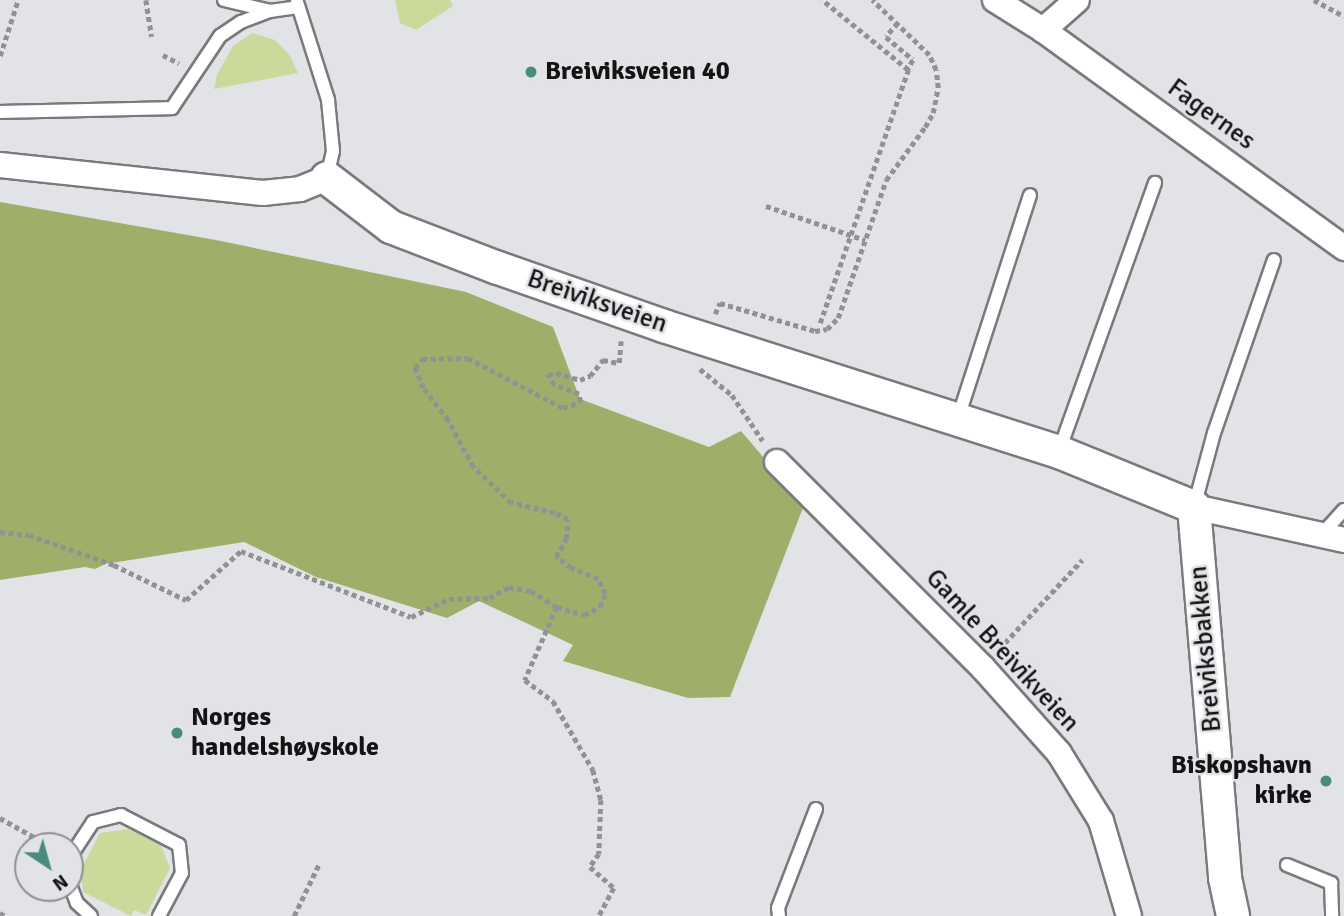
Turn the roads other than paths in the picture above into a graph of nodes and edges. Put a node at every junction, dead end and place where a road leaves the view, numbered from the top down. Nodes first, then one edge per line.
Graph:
1 (224, 0) edge
2 (995, 0) edge
3 (1077, 0) edge
4 (297, 4) edge
5 (270, 11) junction
6 (1043, 30) junction
7 (0, 112) edge
8 (0, 165) edge
9 (327, 178) junction
10 (1155, 183) dead end
11 (1030, 195) dead end
12 (1344, 248) edge
13 (1273, 260) dead end
14 (958, 419) junction
15 (1059, 452) junction
16 (777, 462) road end
17 (1194, 507) junction
18 (1344, 510) edge
19 (1334, 537) edge
20 (816, 809) dead end
21 (84, 836) edge
22 (1287, 865) dead end
23 (77, 902) edge
24 (91, 916) edge
25 (159, 916) edge
26 (779, 916) edge
27 (1129, 916) edge
28 (1233, 916) edge
29 (1332, 916) edge

1 - 5 lane
2 - 6 street, Fagernes
3 - 6 street
4 - 5 lane
4 - 9 lane
5 - 7 lane
6 - 12 street, Fagernes
8 - 9 street
9 - 14 street, Breiviksveien
10 - 15 lane
11 - 14 lane
13 - 17 lane
14 - 15 street, Breiviksveien
15 - 17 street, Breiviksveien
16 - 27 street, Gamle Breivikveien
17 - 19 street
17 - 28 street, Breiviksbakken
18 - 19 lane
20 - 26 lane
21 - 25 lane
22 - 29 lane
23 - 24 lane

